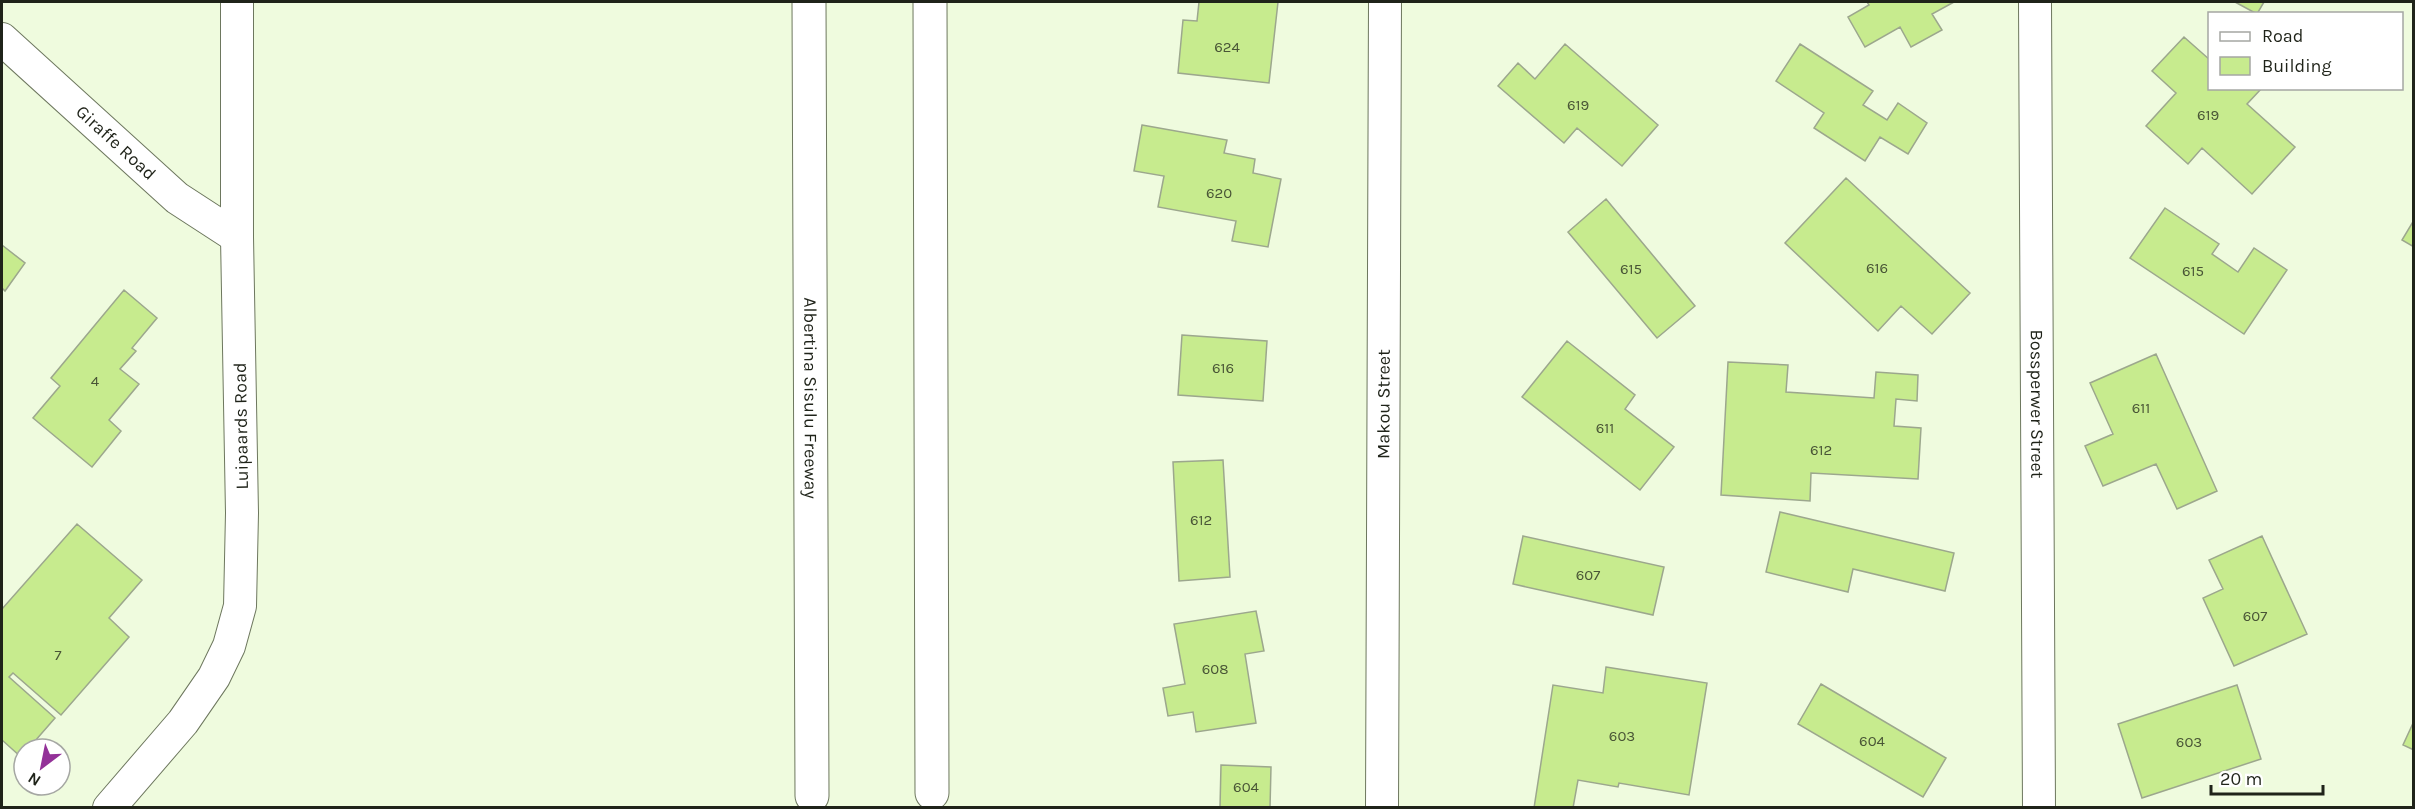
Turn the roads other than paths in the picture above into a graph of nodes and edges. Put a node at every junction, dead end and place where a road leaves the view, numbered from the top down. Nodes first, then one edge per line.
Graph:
1 (237, 2) edge
2 (809, 2) edge
3 (930, 2) edge
4 (1385, 2) edge
5 (2035, 2) edge
6 (2, 39) edge
7 (237, 237) junction
8 (932, 793) dead end
9 (812, 796) dead end
10 (109, 807) edge
11 (1382, 807) edge
12 (2039, 807) edge

1 - 7 street, Luipaards Road
2 - 9 highway, Albertina Sisulu Freeway
3 - 8 highway
4 - 11 street, Makou Street
5 - 12 street, Bossperwer Street
6 - 7 street, Giraffe Road
7 - 10 street, Luipaards Road

